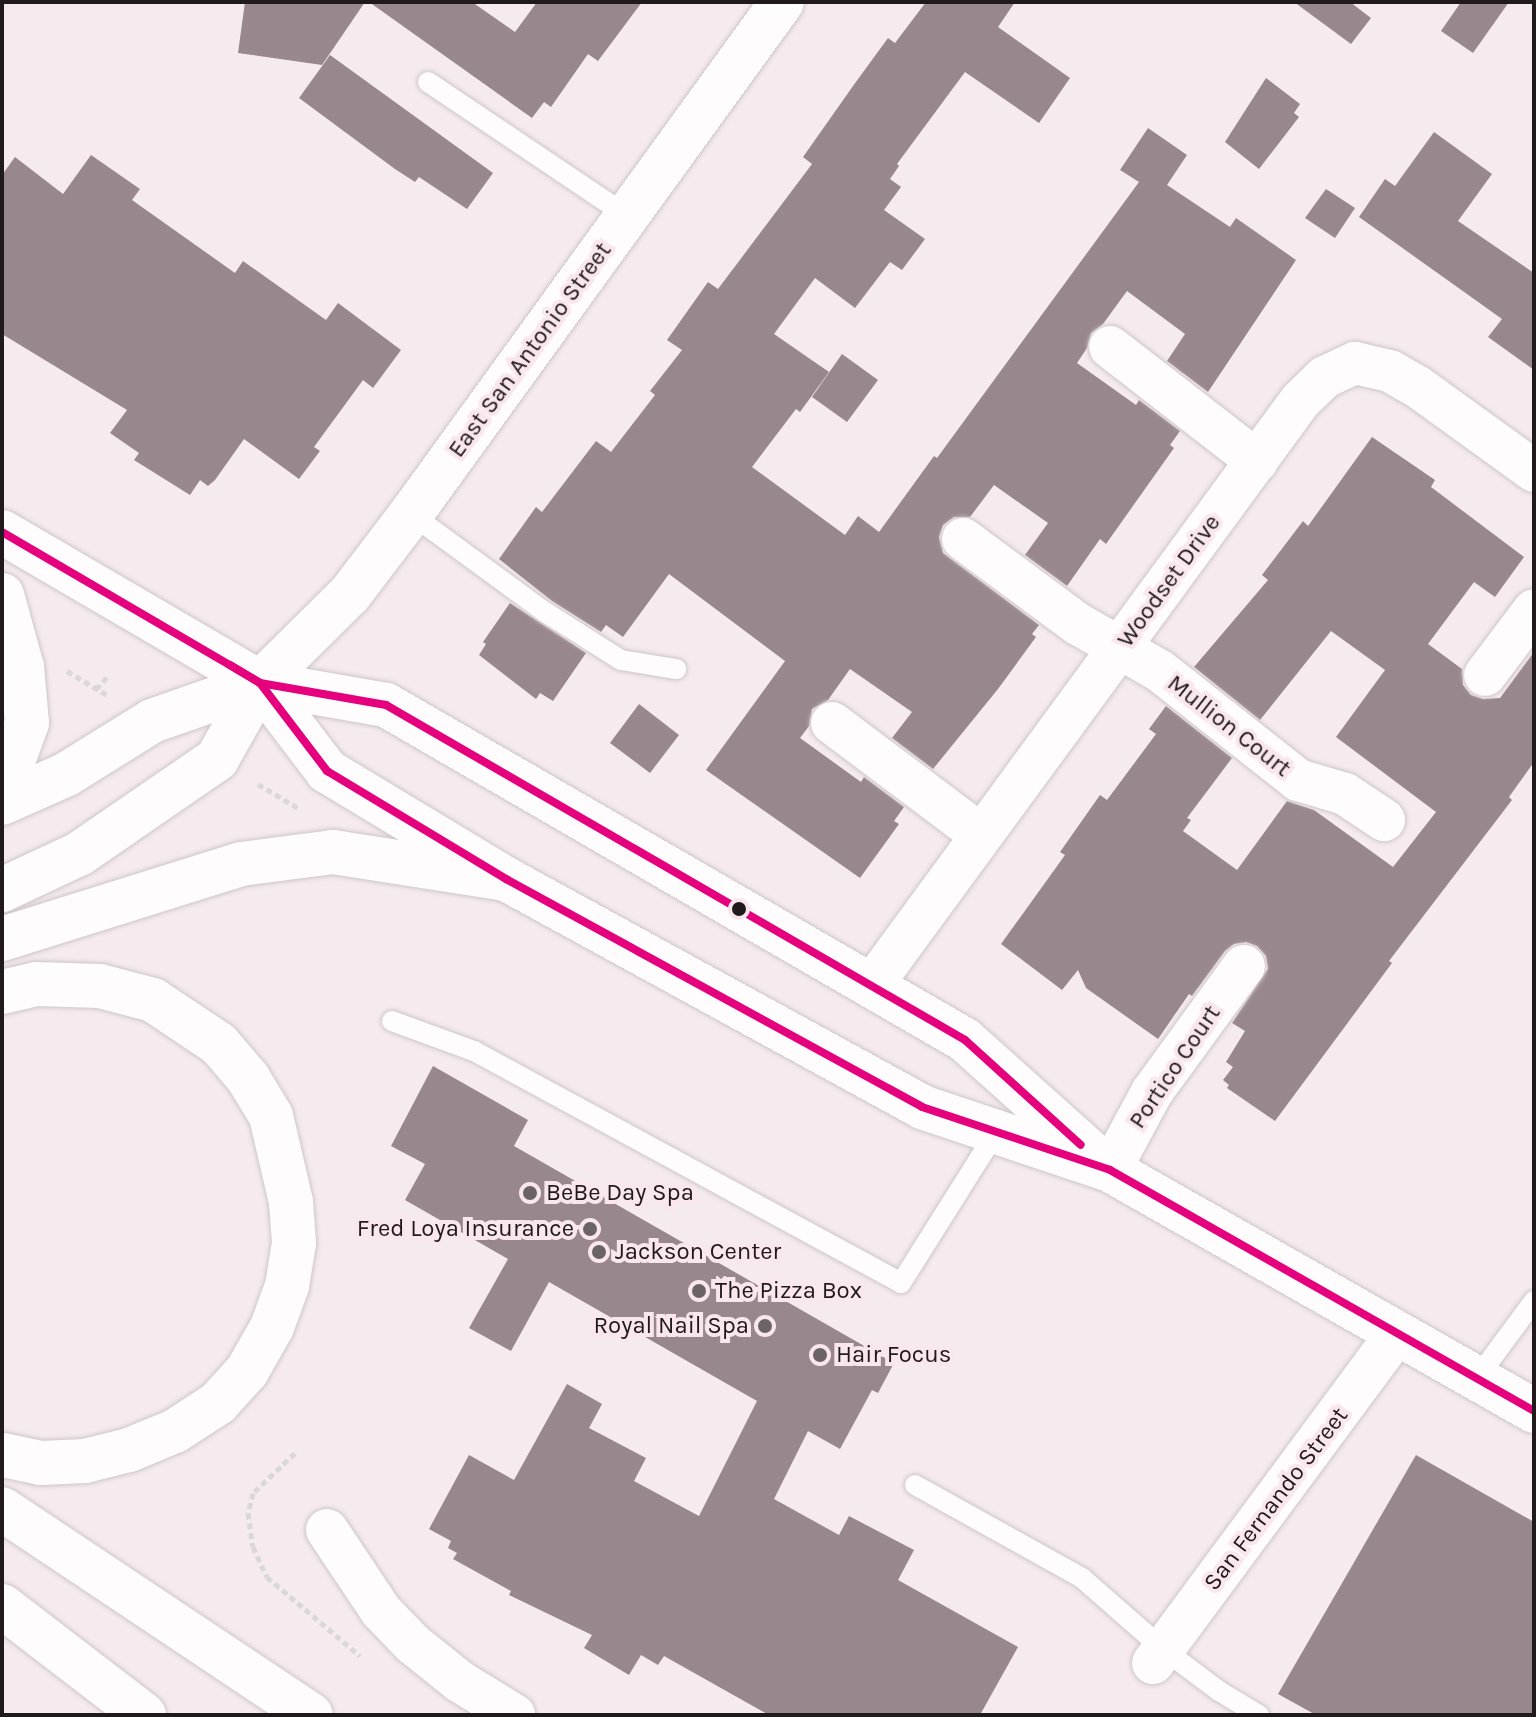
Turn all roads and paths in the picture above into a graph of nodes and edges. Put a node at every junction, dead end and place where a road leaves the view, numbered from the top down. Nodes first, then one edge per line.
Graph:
1 (782, 2) edge
2 (428, 82) dead end
3 (626, 215) junction
4 (1110, 347) dead end
5 (1257, 461) junction
6 (1534, 471) edge
7 (411, 514) junction
8 (2, 532) edge
9 (963, 539) dead end
10 (2, 595) edge
11 (1534, 610) edge
12 (1119, 648) junction
13 (55, 664) dead end
14 (676, 669) dead end
15 (1485, 675) dead end
16 (107, 677) dead end
17 (260, 683) junction
18 (96, 689) junction
19 (114, 699) dead end
20 (832, 723) dead end
21 (2, 774) edge
22 (258, 784) dead end
23 (2, 803) edge
24 (306, 812) dead end
25 (1384, 820) dead end
26 (981, 835) junction
27 (506, 879) junction
28 (2, 890) edge
29 (2, 939) edge
30 (1244, 966) dead end
31 (872, 985) junction
32 (2, 992) edge
33 (392, 1021) dead end
34 (996, 1132) junction
35 (1110, 1170) junction
36 (1534, 1301) edge
37 (1397, 1333) junction
38 (1477, 1378) junction
39 (1534, 1411) edge
40 (2, 1455) edge
41 (915, 1485) dead end
42 (2, 1509) edge
43 (327, 1530) dead end
44 (2, 1606) edge
45 (1158, 1656) junction
46 (144, 1715) edge
47 (311, 1715) edge
48 (514, 1715) edge
49 (1259, 1715) edge

1 - 3 main road, East San Antonio Street
2 - 3 lane
3 - 7 main road, East San Antonio Street
4 - 5 street
5 - 6 street, Woodset Drive
5 - 12 street, Woodset Drive
7 - 14 lane
7 - 17 main road, East San Antonio Street
8 - 17 main road
9 - 12 street, Mullion Court
10 - 21 main road
11 - 15 street
12 - 25 street, Mullion Court
12 - 26 street, Woodset Drive
13 - 18 path
16 - 18 path
17 - 23 main road
17 - 27 main road
17 - 28 main road
17 - 31 main road
18 - 19 path
20 - 26 street
22 - 24 path
26 - 31 street, Woodset Drive
27 - 29 main road
27 - 34 main road
30 - 35 street, Portico Court
31 - 35 main road
32 - 40 main road
33 - 34 lane
34 - 35 main road
35 - 37 main road
36 - 38 lane
37 - 38 main road
37 - 45 street, San Fernando Street
38 - 39 main road
41 - 45 lane
42 - 47 main road
43 - 48 street
44 - 46 main road
45 - 49 lane

